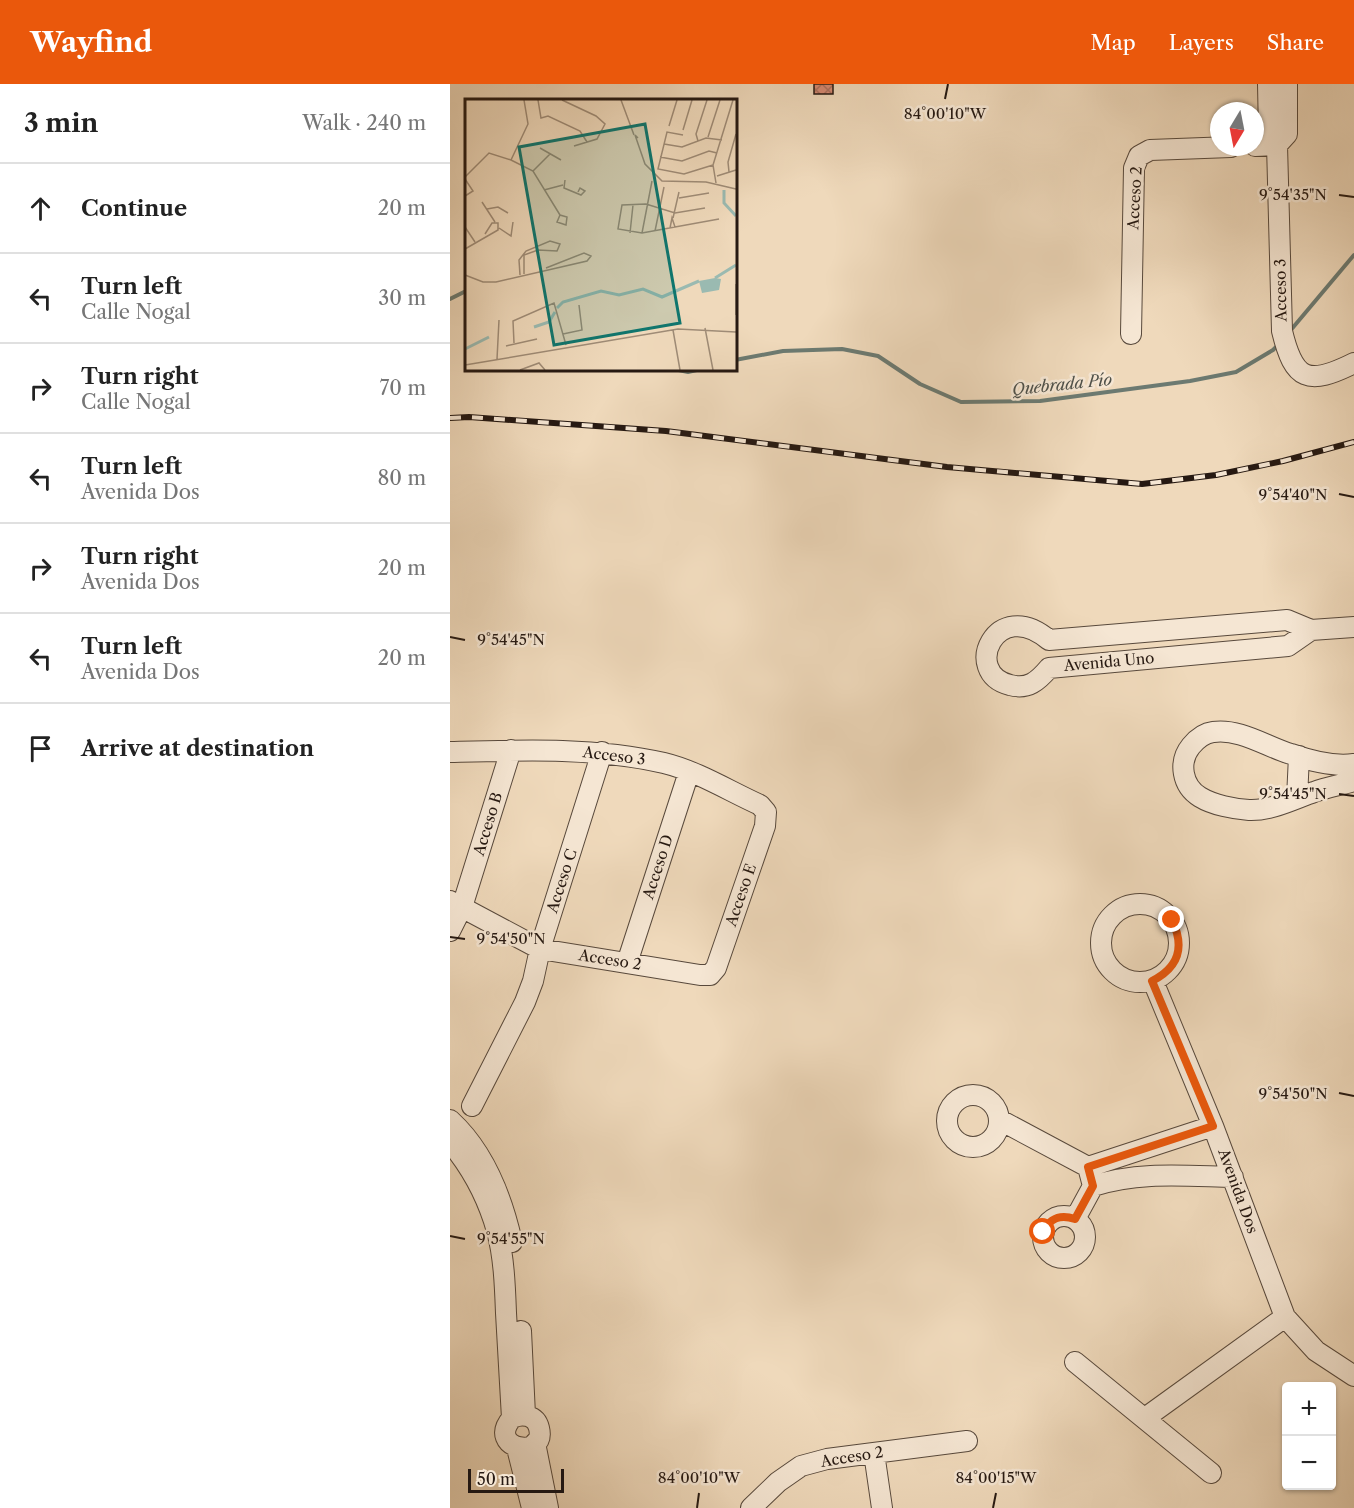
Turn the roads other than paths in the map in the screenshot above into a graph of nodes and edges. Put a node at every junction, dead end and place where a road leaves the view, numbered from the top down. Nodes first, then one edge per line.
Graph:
1 (1268, 84) edge
2 (1287, 84) edge
3 (1277, 145) junction
4 (1264, 146) edge
5 (1210, 148) edge
6 (1131, 334) dead end
7 (1354, 363) edge
8 (1354, 627) edge
9 (1311, 630) junction
10 (511, 750) junction
11 (450, 752) edge
12 (602, 752) junction
13 (1299, 756) junction
14 (1354, 764) edge
15 (689, 772) junction
16 (1354, 781) edge
17 (1298, 798) junction
18 (766, 812) joint
19 (456, 904) edge
20 (450, 931) edge
21 (540, 949) junction
22 (627, 963) junction
23 (710, 975) joint
24 (1152, 981) junction
25 (472, 1106) dead end
26 (450, 1120) edge
27 (1000, 1120) dead end
28 (1213, 1126) junction
29 (450, 1142) edge
30 (1152, 1146) junction
31 (1161, 1175) junction
32 (1091, 1176) junction
33 (1233, 1177) junction
34 (1075, 1219) dead end
35 (1285, 1317) junction
36 (1075, 1362) dead end
37 (1354, 1376) edge
38 (519, 1417) junction
39 (1145, 1418) junction
40 (968, 1441) dead end
41 (526, 1446) junction
42 (874, 1453) junction
43 (1211, 1473) dead end
44 (532, 1508) edge
45 (548, 1508) edge
46 (751, 1508) edge
47 (882, 1508) edge

1 - 3 street
2 - 3 street
3 - 4 street
3 - 7 street, Acceso 3
5 - 6 street, Acceso 2
8 - 9 street, Avenida Uno
9 - 9 street, Avenida Uno
10 - 11 street, Acceso 3
10 - 12 street, Acceso 3
10 - 19 street, Acceso B
12 - 15 street, Acceso 3
12 - 21 street, Acceso C
13 - 14 street
13 - 17 street
13 - 17 street
15 - 18 street, Acceso 3
15 - 22 street, Acceso D
16 - 17 street
18 - 23 street, Acceso E
19 - 20 street, Acceso B
19 - 21 street, Acceso 2
21 - 22 street, Acceso 2
21 - 25 street, Acceso C
22 - 23 street, Acceso 2
24 - 24 street
24 - 28 street, Avenida Dos
26 - 38 street
27 - 32 street
28 - 30 street
28 - 33 street, Avenida Dos
29 - 38 street
30 - 31 street
30 - 32 street
31 - 32 street
31 - 33 street
32 - 34 street
33 - 35 street, Avenida Dos
35 - 37 street, Avenida Dos
35 - 39 street
36 - 39 street
38 - 41 street
38 - 41 street
39 - 43 street
40 - 42 street, Acceso 2
41 - 44 street
41 - 45 street
42 - 46 street, Acceso 2
42 - 47 street

